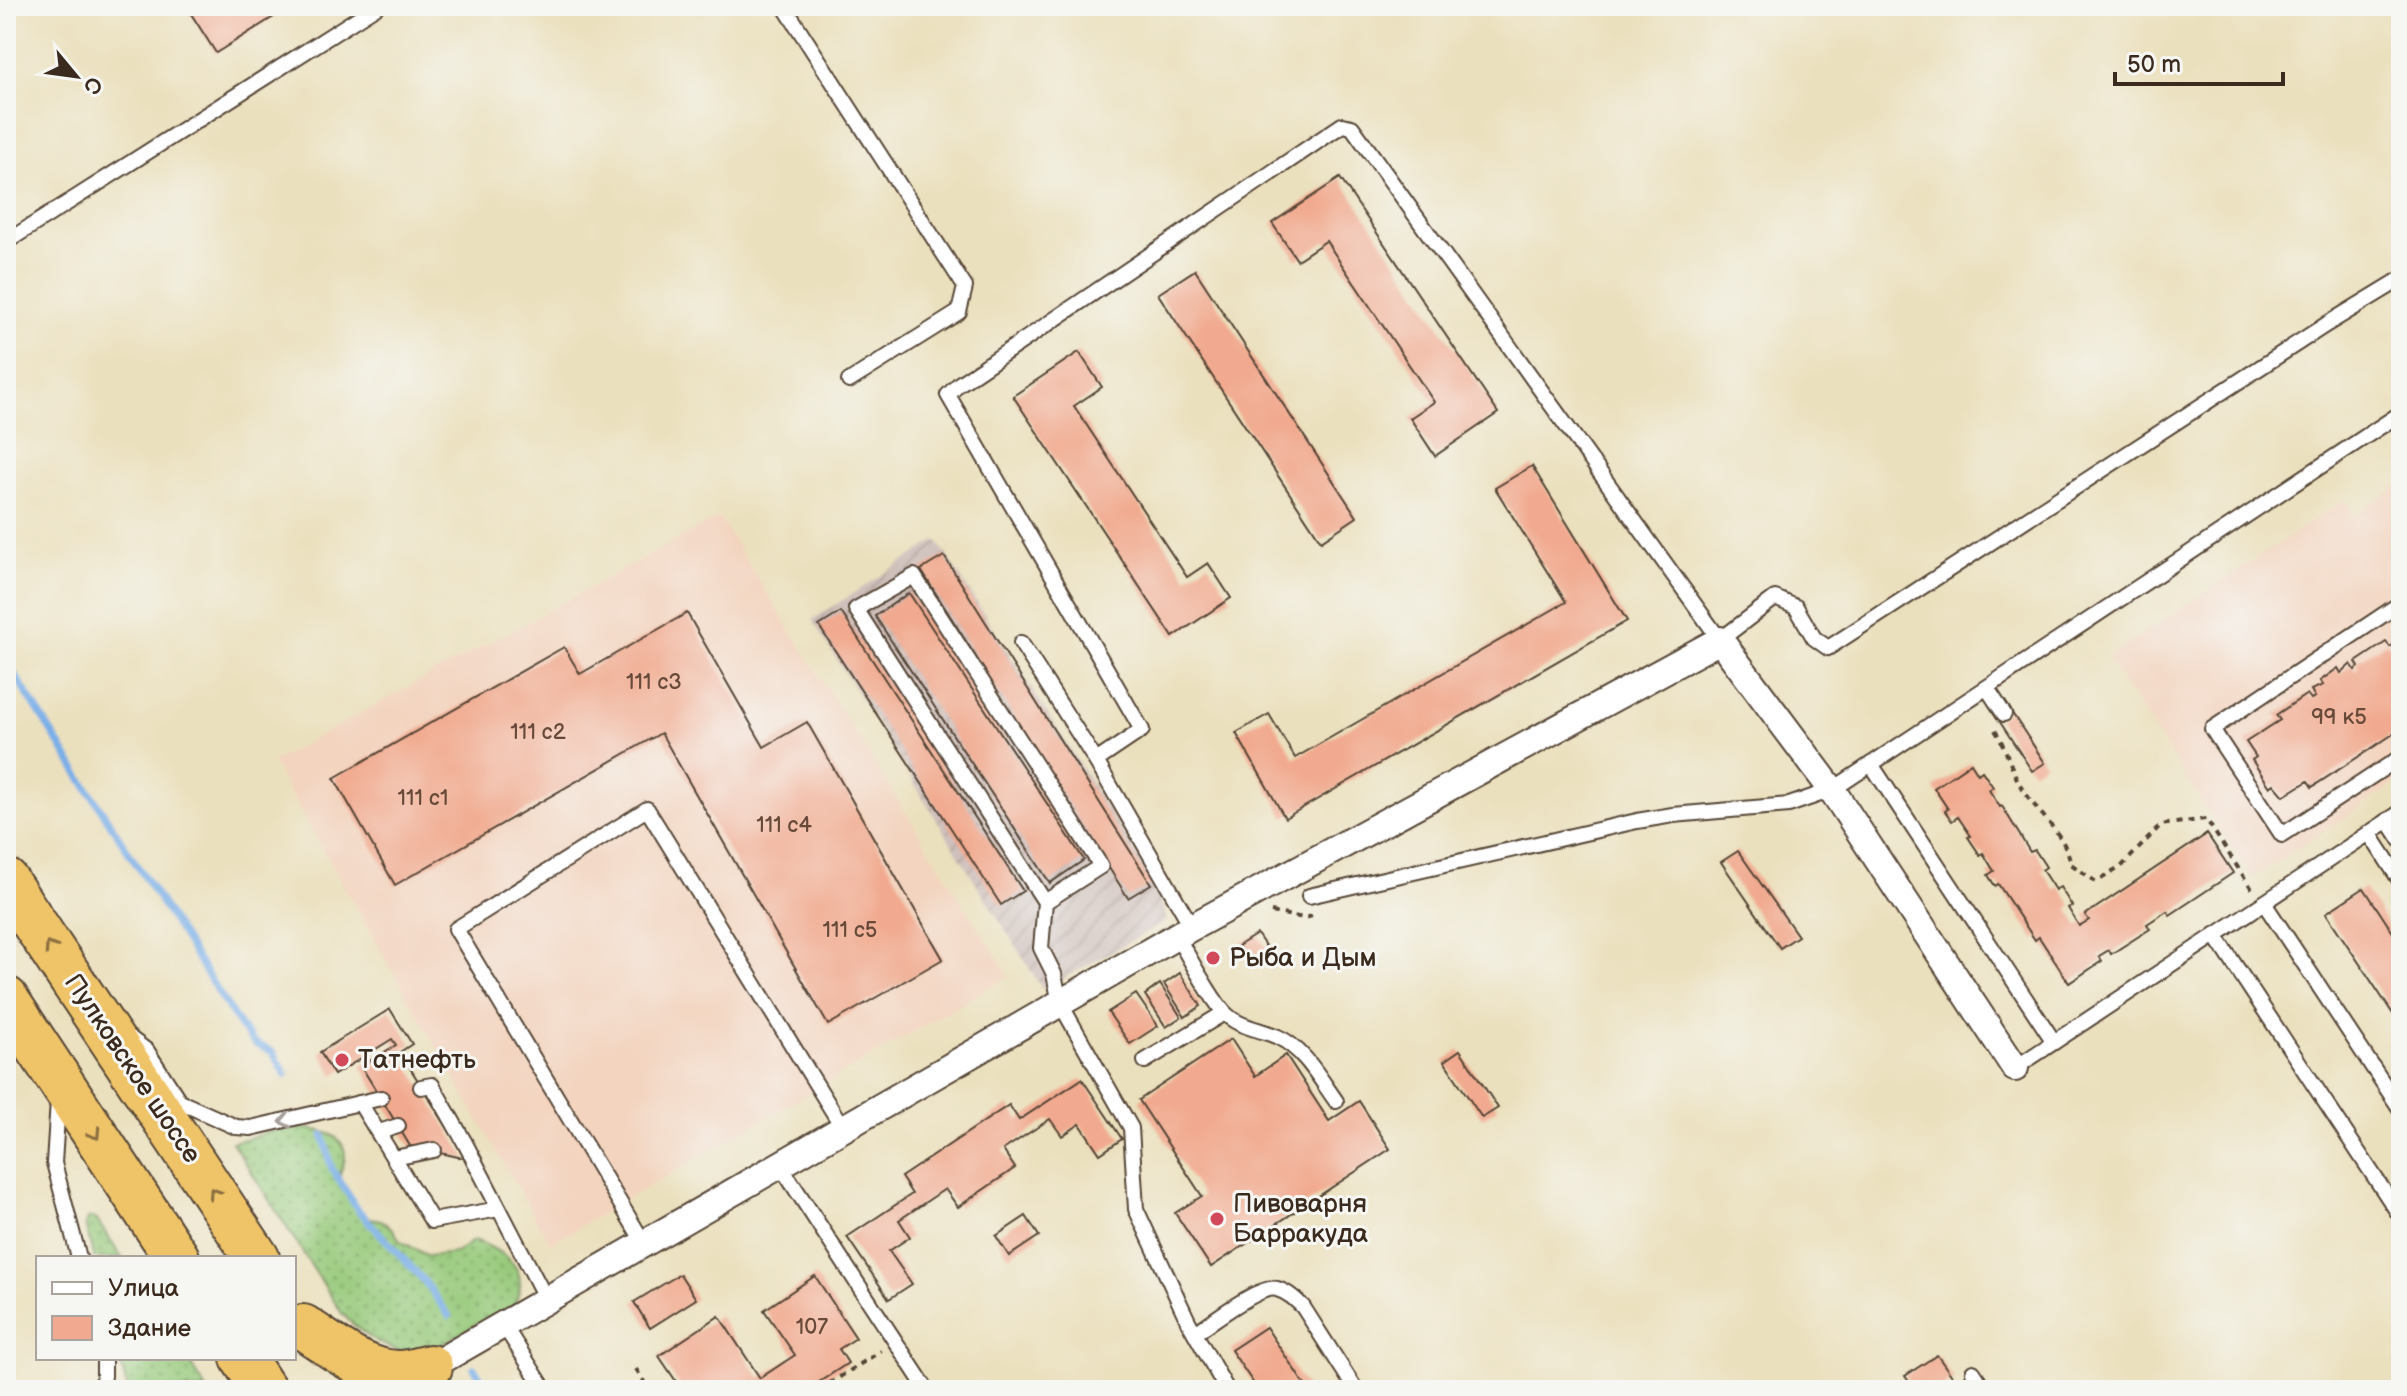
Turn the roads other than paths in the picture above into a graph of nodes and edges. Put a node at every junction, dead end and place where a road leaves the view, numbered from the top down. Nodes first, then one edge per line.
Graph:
1 (377, 6) edge
2 (784, 6) edge
3 (6, 242) edge
4 (2401, 279) edge
5 (849, 381) dead end
6 (2401, 413) edge
7 (2401, 603) edge
8 (1720, 640) junction
9 (1021, 643) dead end
10 (1987, 688) junction
11 (2004, 714) dead end
12 (2401, 757) edge
13 (1096, 761) junction
14 (1871, 764) junction
15 (1832, 790) junction
16 (2395, 816) edge
17 (2369, 833) junction
18 (2401, 840) edge
19 (6, 881) edge
20 (2401, 882) edge
21 (1309, 896) dead end
22 (1045, 902) junction
23 (2263, 904) junction
24 (1185, 932) junction
25 (2215, 935) junction
26 (6, 999) edge
27 (1060, 1003) junction
28 (94, 1012) junction
29 (1224, 1013) junction
30 (2054, 1042) junction
31 (1145, 1061) dead end
32 (2015, 1068) joint
33 (60, 1081) junction
34 (421, 1087) dead end
35 (381, 1098) dead end
36 (1336, 1101) dead end
37 (360, 1103) junction
38 (2401, 1110) edge
39 (398, 1126) dead end
40 (843, 1128) junction
41 (379, 1132) junction
42 (434, 1150) dead end
43 (394, 1158) junction
44 (780, 1165) junction
45 (499, 1209) junction
46 (2401, 1217) edge
47 (644, 1243) junction
48 (78, 1256) edge
49 (176, 1256) edge
50 (256, 1256) edge
51 (546, 1299) junction
52 (298, 1320) edge
53 (503, 1324) junction
54 (1195, 1333) junction
55 (104, 1360) edge
56 (244, 1360) edge
57 (1973, 1372) dead end
58 (419, 1379) edge
59 (104, 1385) edge
60 (264, 1390) edge
61 (344, 1390) edge
62 (545, 1390) edge
63 (927, 1390) edge
64 (1227, 1390) edge
65 (1356, 1390) edge
66 (1985, 1390) edge

1 - 3 lane
2 - 5 lane
4 - 8 lane
6 - 10 lane
7 - 12 lane
8 - 13 lane
8 - 15 street
8 - 24 street
9 - 13 lane
10 - 11 lane
10 - 14 lane
13 - 24 lane
14 - 15 lane
14 - 30 lane
15 - 21 lane
15 - 32 street
16 - 17 lane
16 - 18 lane
17 - 20 lane
17 - 23 lane
28 -> 19 highway, Пулковское шоссе
22 - 22 lane
22 - 27 lane
23 - 25 lane
23 - 38 lane
24 - 27 street
24 - 29 lane
25 - 30 lane
25 - 46 lane
26 - 33 highway
27 - 40 street
27 - 54 lane
37 -> 28 lane
50 -> 28 highway, Пулковское шоссе
29 - 31 lane
29 - 36 lane
30 - 32 lane
33 - 48 lane
33 -> 49 highway
34 - 45 lane
35 - 37 lane
37 - 41 lane
39 - 41 lane
40 - 44 street
40 - 47 lane
41 - 43 lane
42 - 43 lane
43 - 45 lane
44 - 47 street
44 - 63 lane
45 - 51 lane
47 - 51 street
51 - 53 street
52 - 58 highway
52 - 61 highway
53 - 58 street
53 - 62 lane
54 - 64 lane
54 - 65 lane
55 - 59 lane
56 - 60 highway
57 - 66 lane

